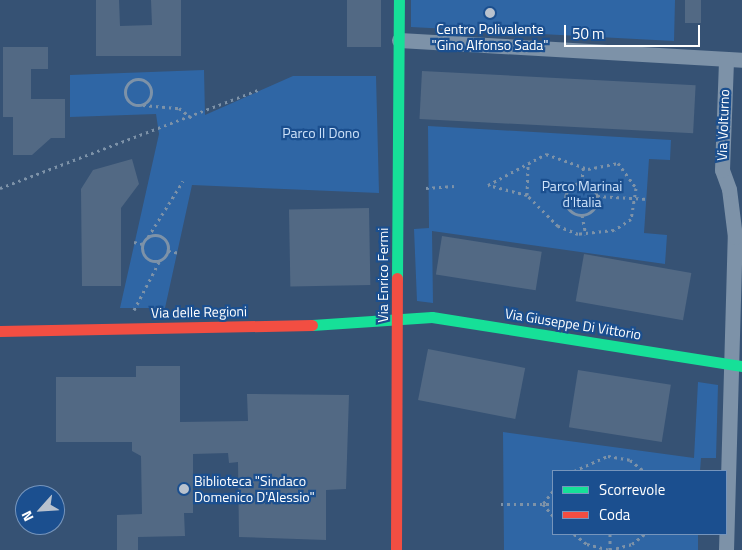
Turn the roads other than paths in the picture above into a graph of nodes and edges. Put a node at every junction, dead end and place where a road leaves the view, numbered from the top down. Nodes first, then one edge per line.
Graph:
1 (399, 0) edge
2 (399, 40) junction
3 (726, 59) junction
4 (742, 60) edge
5 (398, 317) junction
6 (0, 331) edge
7 (737, 366) edge
8 (727, 533) edge
9 (727, 535) edge
10 (396, 550) edge
11 (726, 550) edge

1 - 2 street, Via Enrico Fermi
2 - 3 street
2 - 5 street, Via Enrico Fermi
3 - 4 street
3 - 7 street, Via Volturno
5 - 6 street, Via delle Regioni
5 - 7 street, Via Giuseppe Di Vittorio
5 - 10 street, Via Enrico Fermi
7 - 8 street, Via Volturno
9 - 11 street, Via Volturno

